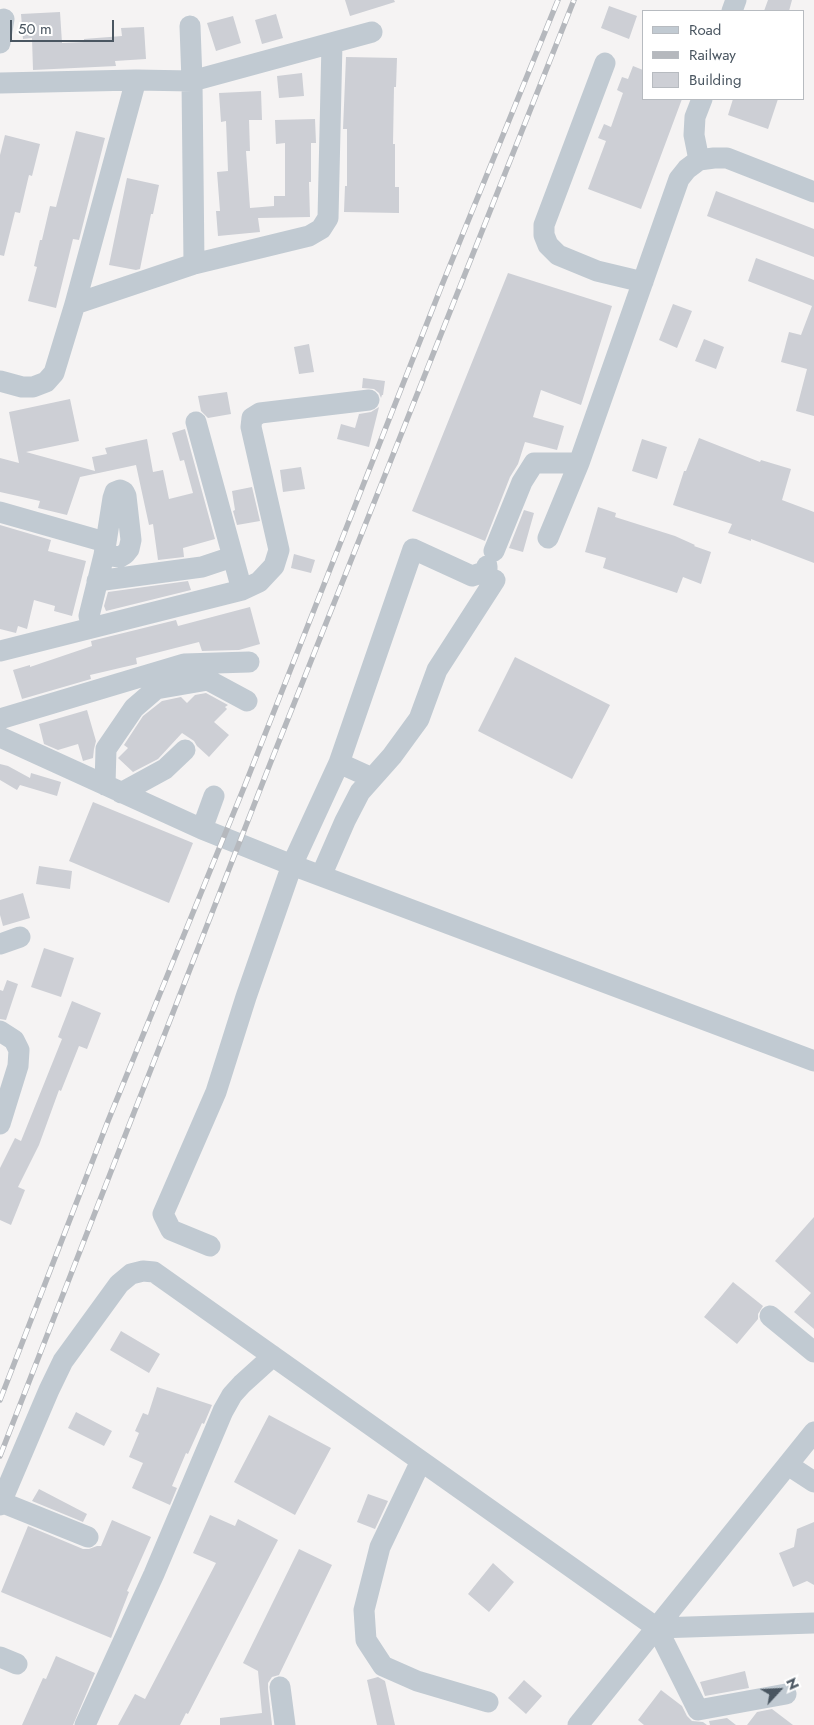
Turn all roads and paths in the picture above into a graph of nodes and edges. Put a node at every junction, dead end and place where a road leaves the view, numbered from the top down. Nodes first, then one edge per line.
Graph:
1 (4, 19) dead end
2 (190, 26) dead end
3 (372, 32) dead end
4 (0, 43) edge
5 (332, 43) junction
6 (605, 63) dead end
7 (136, 80) junction
8 (192, 81) junction
9 (0, 83) edge
10 (702, 100) edge
11 (699, 160) junction
12 (814, 192) edge
13 (194, 264) junction
14 (643, 282) junction
15 (75, 304) junction
16 (0, 380) edge
17 (369, 400) dead end
18 (196, 422) dead end
19 (579, 463) junction
20 (0, 512) edge
21 (548, 538) dead end
22 (232, 554) junction
23 (492, 565) junction
24 (97, 582) junction
25 (242, 590) junction
26 (89, 616) dead end
27 (0, 652) edge
28 (249, 662) dead end
29 (247, 701) dead end
30 (0, 719) edge
31 (0, 737) edge
32 (185, 750) dead end
33 (339, 763) junction
34 (372, 778) junction
35 (113, 789) junction
36 (214, 796) dead end
37 (202, 829) junction
38 (292, 865) junction
39 (321, 876) junction
40 (20, 937) dead end
41 (0, 944) edge
42 (0, 1031) edge
43 (814, 1061) edge
44 (0, 1124) edge
45 (210, 1246) dead end
46 (770, 1316) dead end
47 (814, 1352) edge
48 (273, 1356) junction
49 (814, 1432) edge
50 (421, 1461) junction
51 (788, 1465) junction
52 (814, 1482) edge
53 (1, 1503) edge
54 (88, 1537) dead end
55 (814, 1623) edge
56 (657, 1628) junction
57 (280, 1687) dead end
58 (786, 1694) dead end
59 (488, 1702) dead end
60 (86, 1725) edge
61 (285, 1725) edge
62 (578, 1725) edge

1 - 4 street
2 - 8 street
3 - 5 street
5 - 8 street
5 - 13 street
6 - 14 street
7 - 8 street
7 - 9 street
7 - 15 street
8 - 13 street
10 - 11 street
11 - 12 street
11 - 14 street
13 - 15 street
14 - 19 street
15 - 16 street
17 - 25 street
18 - 22 street
19 - 21 street
19 - 23 street
20 - 24 street
22 - 24 street
22 - 25 street
23 - 33 street
23 - 34 street
24 - 26 street
25 - 27 street
28 - 30 street
29 - 35 street
31 - 35 street
32 - 35 street
33 - 34 street
33 - 38 street
34 - 39 street
35 - 37 street
36 - 37 street
37 - 38 street
38 - 39 street
38 - 45 street
39 - 43 street
40 - 41 street
42 - 44 street
46 - 47 street
48 - 50 street
48 - 53 street
48 - 60 street
49 - 51 street
50 - 56 street
50 - 59 street
51 - 52 street
51 - 56 street
53 - 54 street
55 - 56 street
56 - 58 street
56 - 62 street
57 - 61 street

